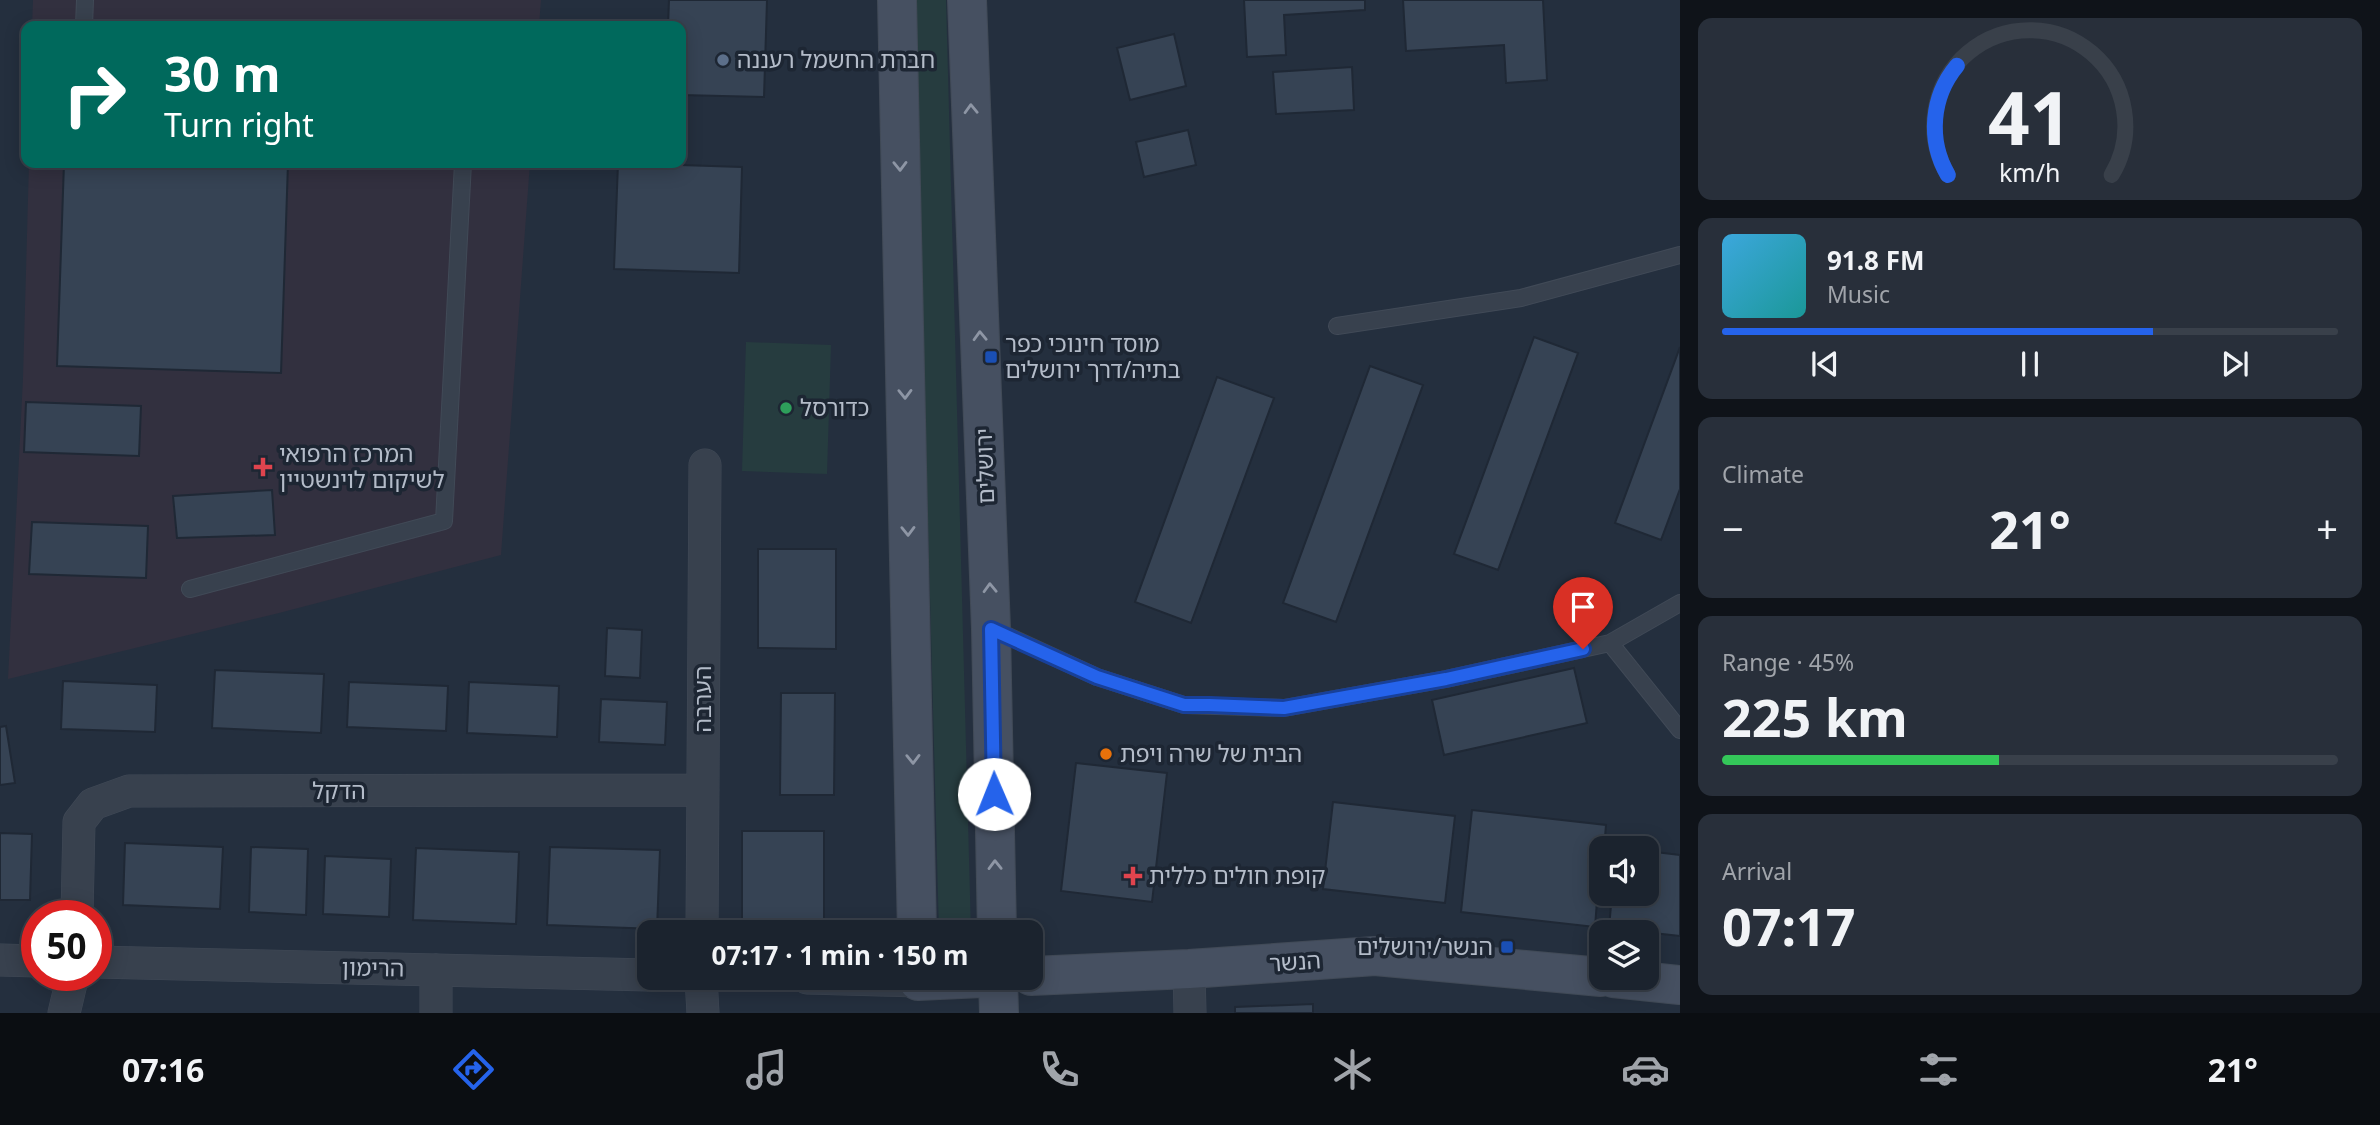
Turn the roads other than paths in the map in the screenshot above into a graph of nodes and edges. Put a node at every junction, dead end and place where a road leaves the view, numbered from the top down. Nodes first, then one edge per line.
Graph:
1 (85, 0) edge
2 (897, 0) edge
3 (967, 0) edge
4 (84, 21) edge
5 (463, 168) edge
6 (1680, 255) edge
7 (1337, 326) dead end
8 (705, 465) dead end
9 (190, 589) dead end
10 (1680, 603) edge
11 (991, 629) junction
12 (1610, 643) junction
13 (1680, 730) edge
14 (703, 790) junction
15 (77, 900) edge
16 (702, 920) edge
17 (917, 920) edge
18 (996, 920) edge
19 (0, 960) edge
20 (21, 961) edge
21 (112, 962) edge
22 (1189, 969) junction
23 (436, 970) junction
24 (637, 975) edge
25 (1043, 975) edge
26 (1589, 976) edge
27 (1659, 983) edge
28 (1680, 985) edge
29 (702, 990) edge
30 (998, 990) edge
31 (69, 991) edge
32 (64, 1013) edge
33 (436, 1013) edge
34 (703, 1013) edge
35 (999, 1013) edge
36 (1190, 1013) edge

1 - 4 lane
2 -> 17 main road
11 -> 3 main road, ירושלים
5 - 9 lane
6 - 7 lane
8 - 14 street, הערבה
10 - 12 lane
11 - 12 lane
18 -> 11 main road, ירושלים
12 - 13 lane
14 - 15 street, הדקל
14 - 16 street, הערבה
19 - 20 street
21 - 23 street, הרימון
22 - 25 main road, הנשר
22 - 26 main road, הנשר
22 - 36 street
23 - 24 street, הרימון
23 - 33 street
27 - 28 main road
29 - 34 street
30 - 35 main road
31 - 32 street

